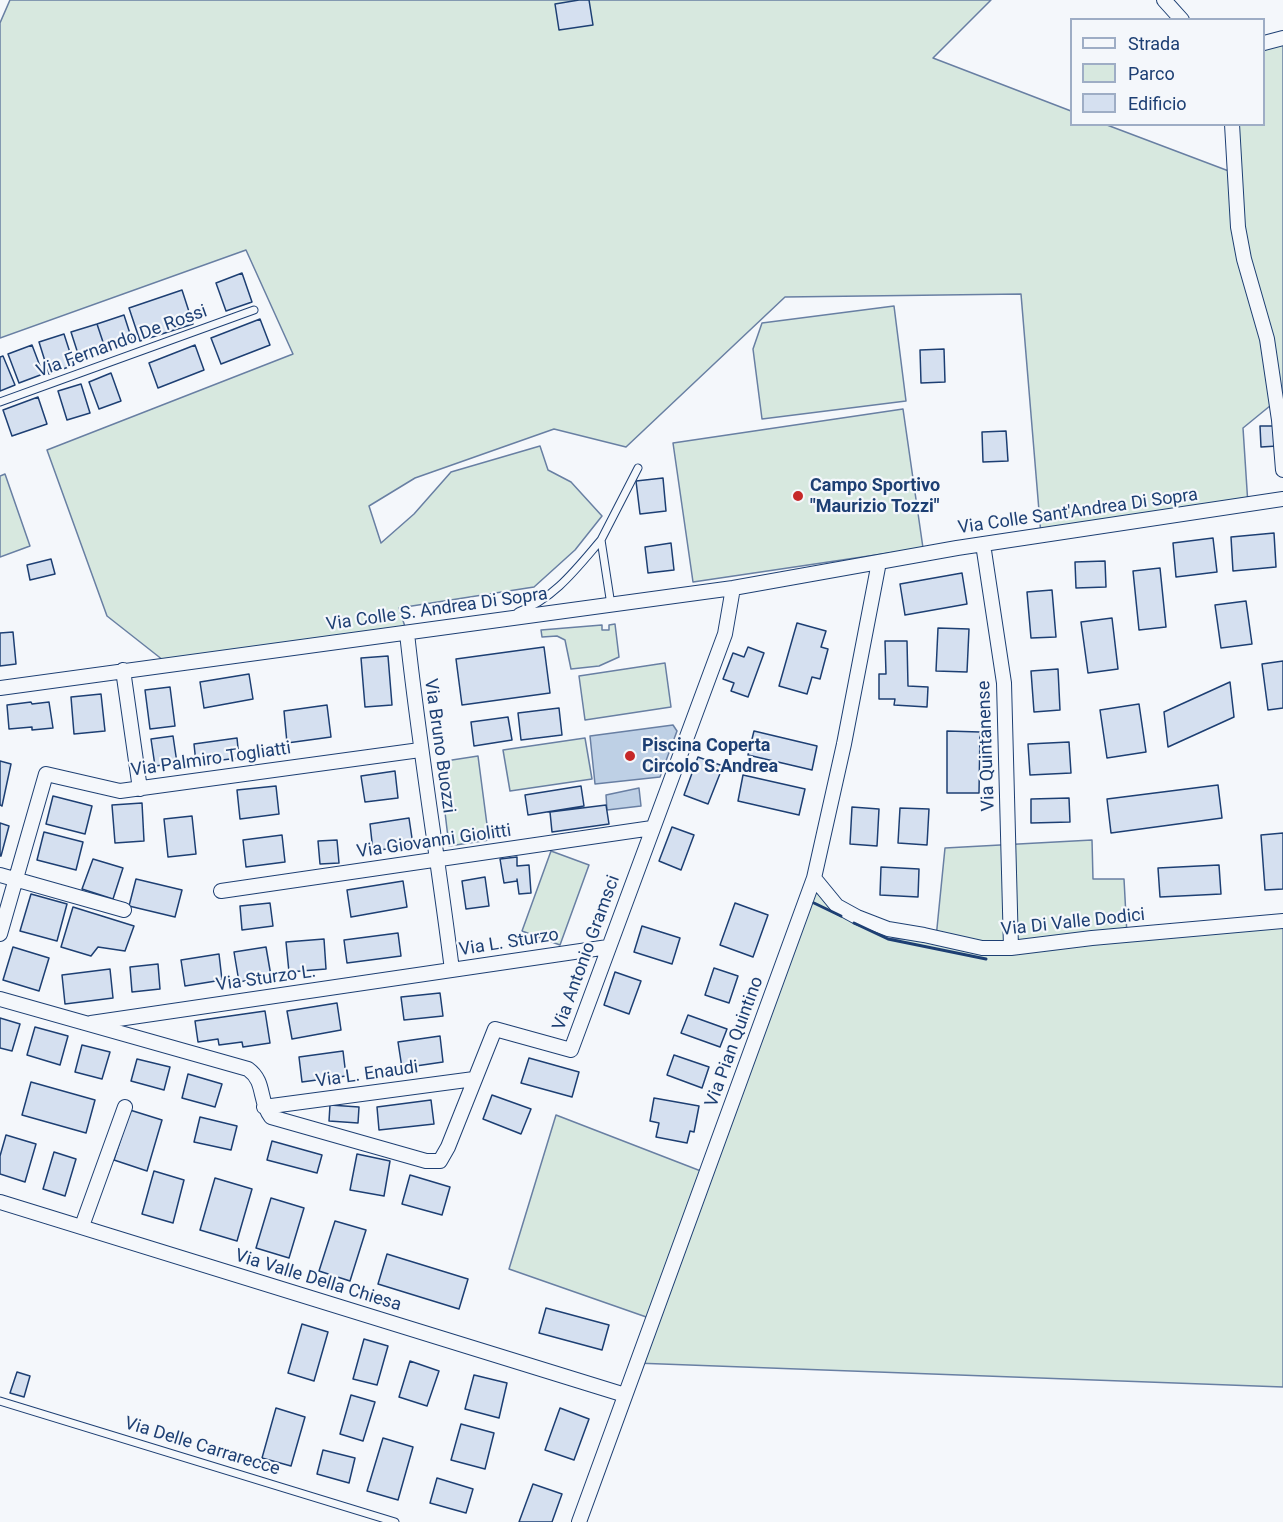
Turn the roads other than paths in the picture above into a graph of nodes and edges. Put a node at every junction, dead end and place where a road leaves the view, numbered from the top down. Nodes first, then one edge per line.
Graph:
1 (1164, 0) edge
2 (1180, 18) edge
3 (1283, 38) edge
4 (1265, 42) edge
5 (1232, 126) edge
6 (255, 310) dead end
7 (0, 402) edge
8 (638, 468) dead end
9 (1283, 470) edge
10 (1283, 499) edge
11 (601, 540) junction
12 (983, 544) junction
13 (879, 562) junction
14 (733, 588) junction
15 (611, 605) junction
16 (494, 621) junction
17 (406, 633) junction
18 (123, 670) junction
19 (0, 688) edge
20 (420, 750) junction
21 (140, 789) junction
22 (652, 828) junction
23 (438, 860) junction
24 (0, 875) edge
25 (814, 878) junction
26 (15, 879) junction
27 (221, 891) dead end
28 (124, 910) dead end
29 (1283, 921) edge
30 (0, 934) edge
31 (608, 947) junction
32 (1011, 948) junction
33 (452, 970) junction
34 (0, 999) edge
35 (86, 1024) junction
36 (474, 1079) junction
37 (126, 1107) dead end
38 (264, 1107) junction
39 (0, 1202) edge
40 (82, 1226) junction
41 (625, 1395) junction
42 (0, 1401) edge
43 (395, 1522) edge
44 (579, 1522) edge

1 - 2 street
3 - 4 street
5 - 9 street
6 - 7 lane, Via Fernando De Rossi
8 - 11 lane
10 - 12 street, Via Colle Sant'Andrea Di Sopra
11 - 15 lane
11 - 16 lane
12 - 13 street, Via Colle Sant'Andrea Di Sopra
12 - 32 street, Via Quintanense
13 - 14 street, Via Colle S. Andrea Di Sopra
13 - 25 street, Via Pian Quintino
14 - 15 street, Via Colle S. Andrea Di Sopra
14 - 22 street, Via Antonio Gramsci
15 - 16 street, Via Colle S. Andrea Di Sopra
16 - 17 street, Via Colle S. Andrea Di Sopra
17 - 18 street, Via Colle S. Andrea Di Sopra
17 - 20 street, Via Bruno Buozzi
18 - 19 street, Via Colle S. Andrea Di Sopra
18 - 21 street
20 - 21 street, Via Palmiro Togliatti
20 - 23 street, Via Bruno Buozzi
21 - 26 street, Via Palmiro Togliatti
22 - 23 street, Via Giovanni Giolitti
22 - 31 street, Via Antonio Gramsci
23 - 27 street, Via Giovanni Giolitti
23 - 33 street, Via Bruno Buozzi
24 - 26 street
25 - 32 street, Via Di Valle Dodici
25 - 41 street, Via Pian Quintino
26 - 28 street
26 - 30 street
29 - 32 street, Via Di Valle Dodici
31 - 33 street, Via L. Sturzo
31 - 36 street, Via Antonio Gramsci
33 - 35 street, Via Sturzo L.
34 - 35 street
35 - 38 street
36 - 38 street, Via L. Enaudi
36 - 38 street, Via Antonio Gramsci
37 - 40 street
39 - 40 street, Via Valle Della Chiesa
40 - 41 street, Via Valle Della Chiesa
41 - 44 street, Via Pian Quintino
42 - 43 lane, Via Delle Carrarecce

